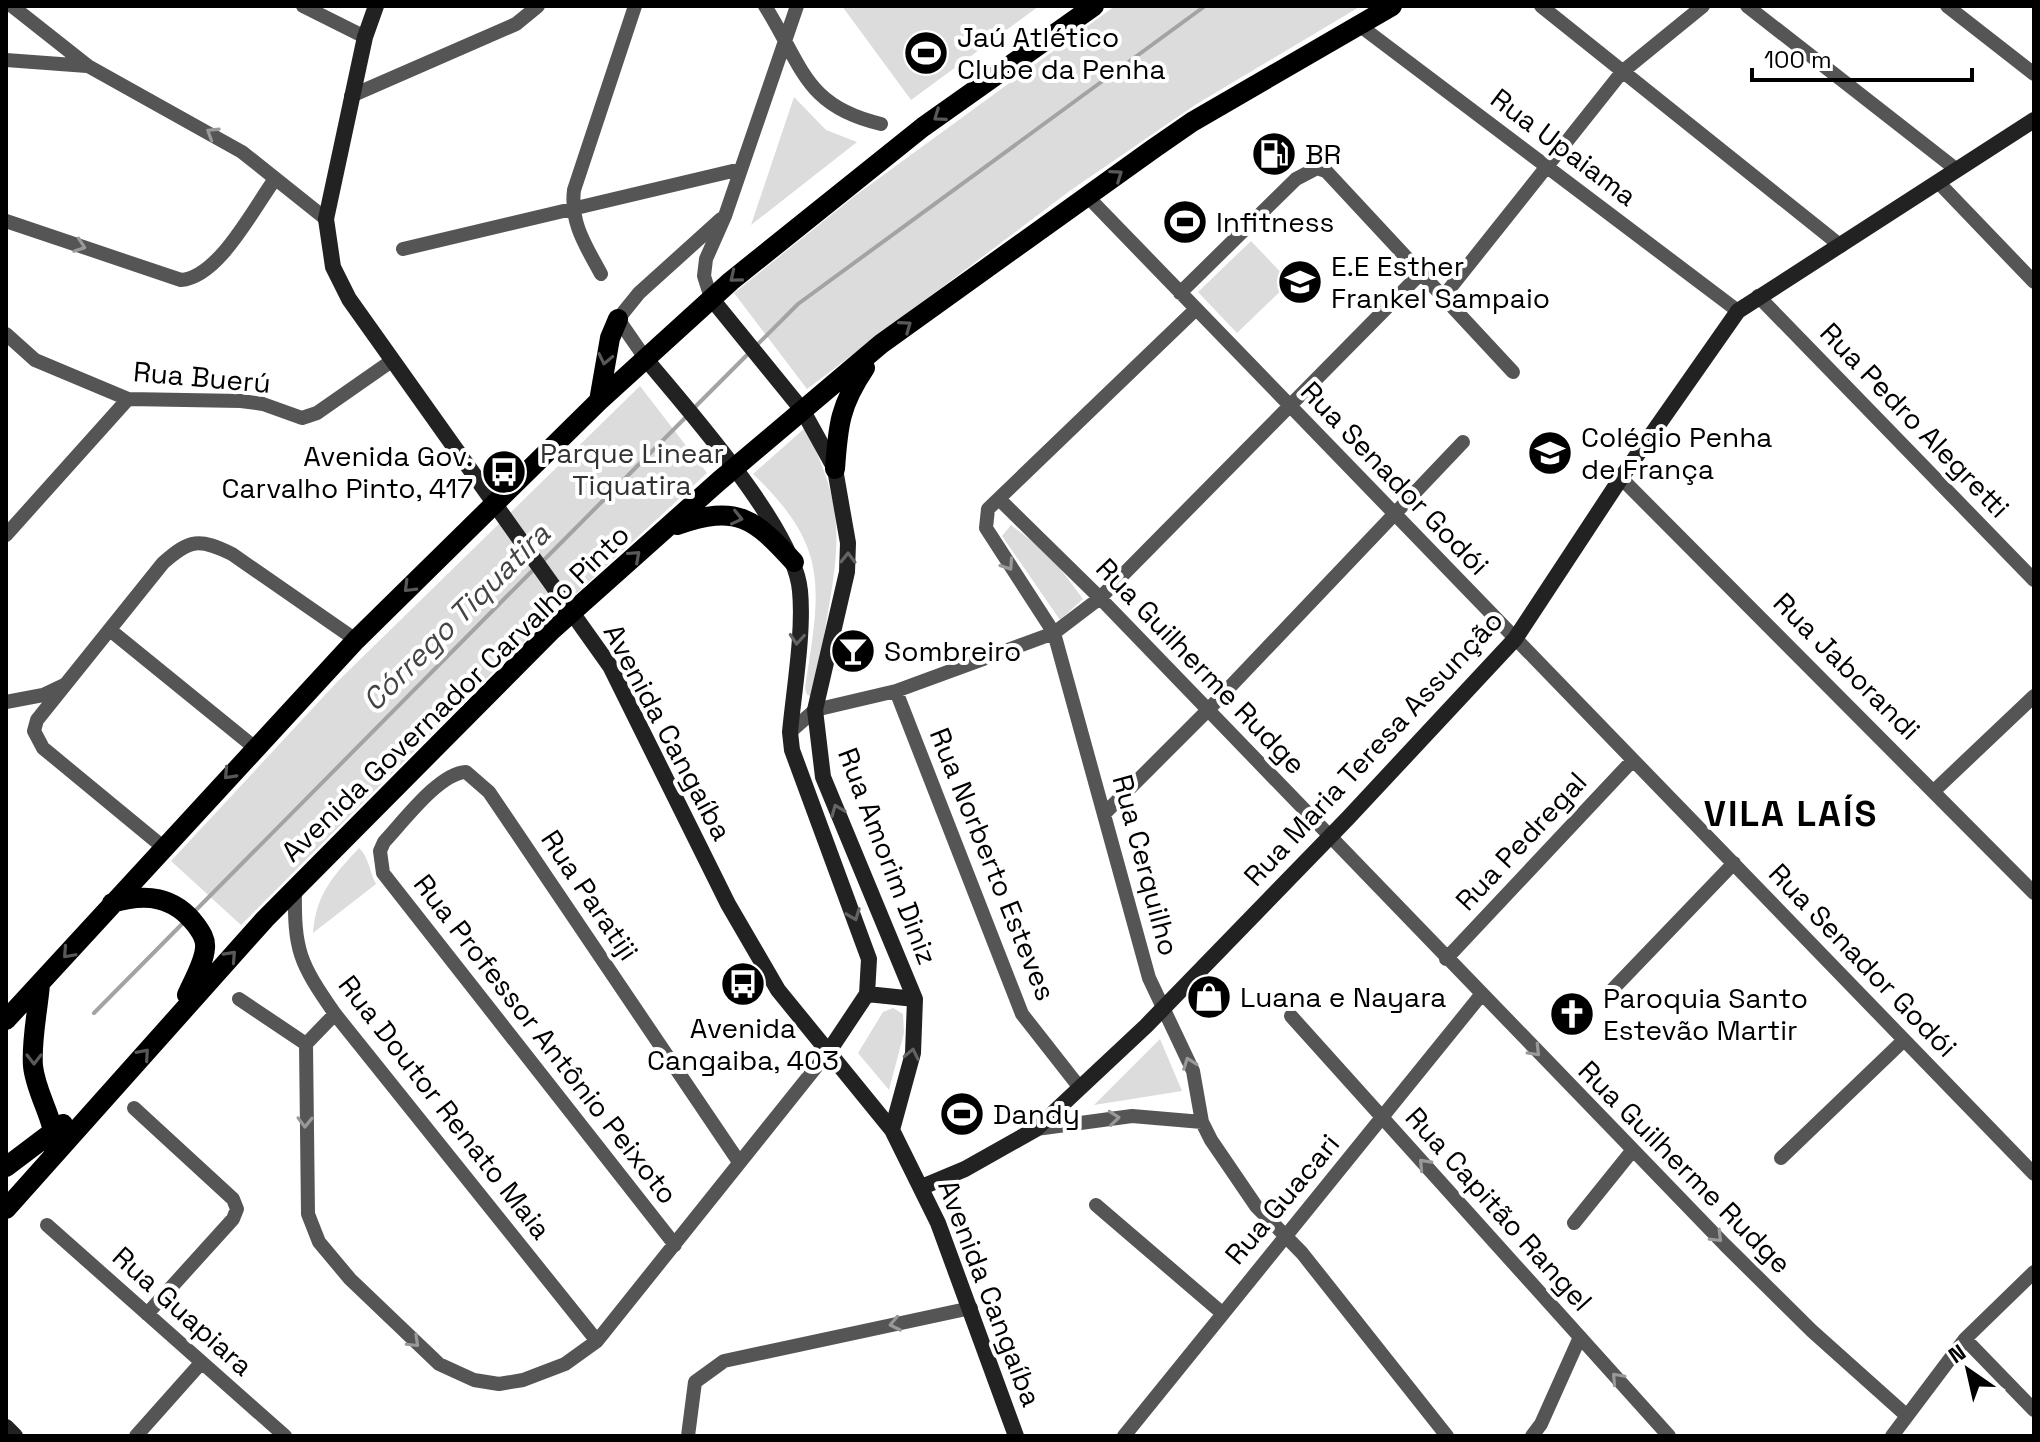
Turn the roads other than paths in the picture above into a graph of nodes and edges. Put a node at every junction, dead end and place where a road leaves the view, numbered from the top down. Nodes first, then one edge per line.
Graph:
1 (12, 6) edge
2 (303, 6) edge
3 (376, 6) edge
4 (538, 6) edge
5 (635, 6) edge
6 (765, 6) edge
7 (797, 6) edge
8 (1094, 6) edge
9 (1392, 6) edge
10 (1541, 6) edge
11 (1703, 6) edge
12 (1747, 6) edge
13 (1947, 6) edge
14 (1359, 25) junction
15 (365, 37) junction
16 (785, 38) junction
17 (6, 60) edge
18 (88, 66) junction
19 (1622, 72) junction
20 (2034, 74) edge
21 (351, 96) junction
22 (2034, 120) edge
23 (881, 124) dead end
24 (1548, 166) junction
25 (741, 169) junction
26 (1957, 170) junction
27 (275, 179) junction
28 (1938, 182) junction
29 (1087, 196) junction
30 (572, 207) junction
31 (725, 216) junction
32 (326, 219) junction
33 (6, 221) edge
34 (1841, 246) junction
35 (403, 249) dead end
36 (1421, 273) junction
37 (601, 274) dead end
38 (2034, 282) edge
39 (1180, 293) junction
40 (1758, 296) junction
41 (1443, 297) junction
42 (717, 305) junction
43 (1196, 309) junction
44 (1738, 311) junction
45 (618, 319) junction
46 (6, 334) edge
47 (881, 344) junction
48 (645, 358) junction
49 (397, 366) junction
50 (1513, 372) dead end
51 (128, 399) junction
52 (599, 401) junction
53 (1289, 405) junction
54 (799, 407) junction
55 (1463, 442) dead end
56 (727, 462) junction
57 (835, 469) junction
58 (1621, 478) junction
59 (999, 499) junction
60 (1395, 515) junction
61 (666, 529) junction
62 (6, 535) edge
63 (794, 562) junction
64 (2034, 580) edge
65 (1100, 598) junction
66 (110, 630) junction
67 (1054, 633) junction
68 (1515, 639) junction
69 (356, 640) junction
70 (68, 683) junction
71 (896, 691) junction
72 (2034, 696) edge
73 (6, 702) edge
74 (815, 710) junction
75 (1207, 711) junction
76 (790, 732) junction
77 (254, 747) junction
78 (1633, 760) junction
79 (1935, 790) junction
80 (1106, 812) junction
81 (1331, 836) junction
82 (163, 847) junction
83 (380, 862) joint
84 (1734, 863) junction
85 (295, 888) junction
86 (2034, 893) edge
87 (112, 903) junction
88 (1446, 959) junction
89 (40, 984) junction
90 (1613, 989) dead end
91 (867, 994) junction
92 (1481, 995) junction
93 (239, 999) dead end
94 (915, 999) junction
95 (23, 1003) junction
96 (1163, 1009) junction
97 (179, 1014) junction
98 (335, 1014) junction
99 (1291, 1016) dead end
100 (6, 1020) edge
101 (6, 1034) edge
102 (1904, 1040) junction
103 (306, 1044) junction
104 (829, 1051) junction
105 (1080, 1088) junction
106 (109, 1093) junction
107 (134, 1108) dead end
108 (1382, 1118) junction
109 (1202, 1122) junction
110 (1036, 1129) junction
111 (892, 1130) junction
112 (54, 1131) junction
113 (1632, 1151) junction
114 (54, 1152) junction
115 (1781, 1158) dead end
116 (739, 1162) junction
117 (6, 1167) edge
118 (2034, 1174) edge
119 (922, 1187) junction
120 (1096, 1205) dead end
121 (6, 1209) edge
122 (1574, 1223) dead end
123 (47, 1225) dead end
124 (1286, 1235) junction
125 (675, 1245) junction
126 (2034, 1272) edge
127 (971, 1308) junction
128 (1222, 1313) junction
129 (147, 1314) junction
130 (1580, 1337) junction
131 (1965, 1339) junction
132 (597, 1341) junction
133 (201, 1363) junction
134 (2034, 1410) edge
135 (1907, 1416) junction
136 (6, 1427) edge
137 (15, 1436) edge
138 (136, 1436) edge
139 (285, 1436) edge
140 (688, 1436) edge
141 (1016, 1436) edge
142 (1124, 1436) edge
143 (1447, 1436) edge
144 (1532, 1436) edge
145 (1669, 1436) edge
146 (1892, 1436) edge

1 - 18 street
2 - 15 street
3 - 15 street, Avenida Cangaíba
4 - 21 street
5 - 30 street
6 - 16 street
7 - 16 street
8 -> 42 main road
9 - 14 main road, Avenida Governador Carvalho Pinto
10 - 19 street
11 - 19 street
12 - 26 street
13 - 20 street
14 - 24 street, Rua Upaiama
29 -> 14 main road, Avenida Governador Carvalho Pinto
15 - 21 street, Avenida Cangaíba
16 - 23 street
16 - 25 street
17 - 18 street
27 -> 18 street
19 - 24 street
19 - 34 street
21 - 32 street, Avenida Cangaíba
22 - 26 street, Rua Maria Teresa Assunção
24 - 41 street
24 - 44 street, Rua Upaiama
25 - 30 street
25 - 31 street
26 - 28 street, Rua Maria Teresa Assunção
27 - 32 street
33 -> 27 street
28 - 34 street, Rua Maria Teresa Assunção
28 - 38 street
29 - 39 street, Rua Senador Godói
47 -> 29 main road, Avenida Governador Carvalho Pinto
30 - 35 street
30 - 37 street
31 - 42 street
31 - 45 street
32 - 49 street, Avenida Cangaíba
34 - 40 street, Rua Maria Teresa Assunção
36 - 39 street
36 - 41 street
36 - 53 street
39 - 43 street, Rua Senador Godói
40 - 44 street, Rua Maria Teresa Assunção
40 - 64 street, Rua Pedro Alegretti
41 - 50 street
42 - 48 main road
42 - 54 street, Rua Amorim Diniz
43 - 53 street, Rua Senador Godói
43 - 59 street
44 - 58 street, Rua Maria Teresa Assunção
45 - 48 street, Rua Amorim Diniz
45 -> 52 main road
46 - 51 street, Rua Buerú
47 - 54 main road, Avenida Governador Carvalho Pinto
47 - 57 main road
48 - 52 main road
48 - 56 street, Rua Amorim Diniz
49 - 51 street, Rua Buerú
49 - 104 street, Avenida Cangaíba
51 - 62 street
52 -> 69 main road
53 - 60 street, Rua Senador Godói
53 - 65 street
54 - 56 main road, Avenida Governador Carvalho Pinto
54 - 57 street, Rua Amorim Diniz
55 - 60 street
56 - 61 main road, Avenida Governador Carvalho Pinto
56 - 63 street, Rua Amorim Diniz
74 -> 57 street, Rua Amorim Diniz
58 - 68 street, Rua Maria Teresa Assunção
58 - 79 street, Rua Jaborandi
59 - 65 street, Rua Guilherme Rudge
59 -> 67 street, Rua Cerquilho
60 - 68 street, Rua Senador Godói
60 - 75 street
61 -> 63 main road
85 -> 61 main road, Avenida Governador Carvalho Pinto
63 -> 76 street, Rua Amorim Diniz
65 - 67 street
65 - 75 street, Rua Guilherme Rudge
66 - 69 street
66 - 70 street
66 - 77 street
67 - 71 street
67 - 80 street, Rua Cerquilho
68 - 78 street, Rua Senador Godói
68 - 81 street, Rua Maria Teresa Assunção
69 - 77 main road
70 - 73 street
70 - 82 street
71 - 74 street
71 - 105 street, Rua Norberto Esteves
72 - 79 street
74 - 76 street
94 -> 74 street, Rua Amorim Diniz
75 - 80 street
75 - 81 street, Rua Guilherme Rudge
76 -> 91 street, Rua Amorim Diniz
77 -> 82 main road
78 - 84 street, Rua Senador Godói
78 - 88 street, Rua Pedregal
79 - 86 street, Rua Jaborandi
80 - 96 street, Rua Cerquilho
81 - 88 street, Rua Guilherme Rudge
81 - 96 street, Rua Maria Teresa Assunção
82 - 87 main road
83 - 116 street, Rua Paratiji
83 - 125 street, Rua Professor Antônio Peixoto
84 - 90 street
84 - 102 street, Rua Senador Godói
97 -> 85 main road, Avenida Governador Carvalho Pinto
85 - 98 street, Rua Doutor Renato Maia
87 -> 89 main road
87 - 97 main road
88 - 92 street, Rua Guilherme Rudge
89 - 95 main road
89 -> 112 main road
91 - 94 street
91 - 104 street
92 - 108 street, Rua Guacari
92 -> 113 street, Rua Guilherme Rudge
93 - 103 street
111 -> 94 street, Rua Amorim Diniz
95 - 100 main road
95 - 101 main road
96 - 105 street, Rua Maria Teresa Assunção
109 -> 96 street, Rua Cerquilho
106 -> 97 main road, Avenida Governador Carvalho Pinto
98 - 103 street
98 - 132 street, Rua Doutor Renato Maia
99 - 108 street, Rua Capitão Rangel
102 - 115 street
102 - 118 street, Rua Senador Godói
103 -> 132 street
104 - 111 street, Avenida Cangaíba
104 - 116 street
105 - 110 street, Rua Maria Teresa Assunção
106 - 112 main road
106 - 114 main road, Avenida Governador Carvalho Pinto
107 - 129 street
108 - 124 street, Rua Guacari
130 -> 108 street, Rua Capitão Rangel
110 -> 109 street
109 - 124 street, Rua Cerquilho
110 - 119 street, Rua Maria Teresa Assunção
111 - 119 street, Avenida Cangaíba
112 - 114 main road
112 - 117 main road
113 - 122 street
113 -> 135 street, Rua Guilherme Rudge
114 - 121 main road, Avenida Governador Carvalho Pinto
116 - 125 street
119 - 127 street, Avenida Cangaíba
120 - 128 street
123 - 129 street, Rua Guapiara
124 - 128 street, Rua Guacari
124 - 143 street, Rua Cerquilho
125 - 132 street
126 - 131 street
127 -> 140 street
127 - 141 street, Avenida Cangaíba
128 - 142 street, Rua Guacari
129 - 133 street, Rua Guapiara
130 - 144 street
145 -> 130 street, Rua Capitão Rangel
131 - 134 street
131 - 135 street
133 - 138 street
133 - 139 street, Rua Guapiara
135 - 146 street
136 - 137 street

